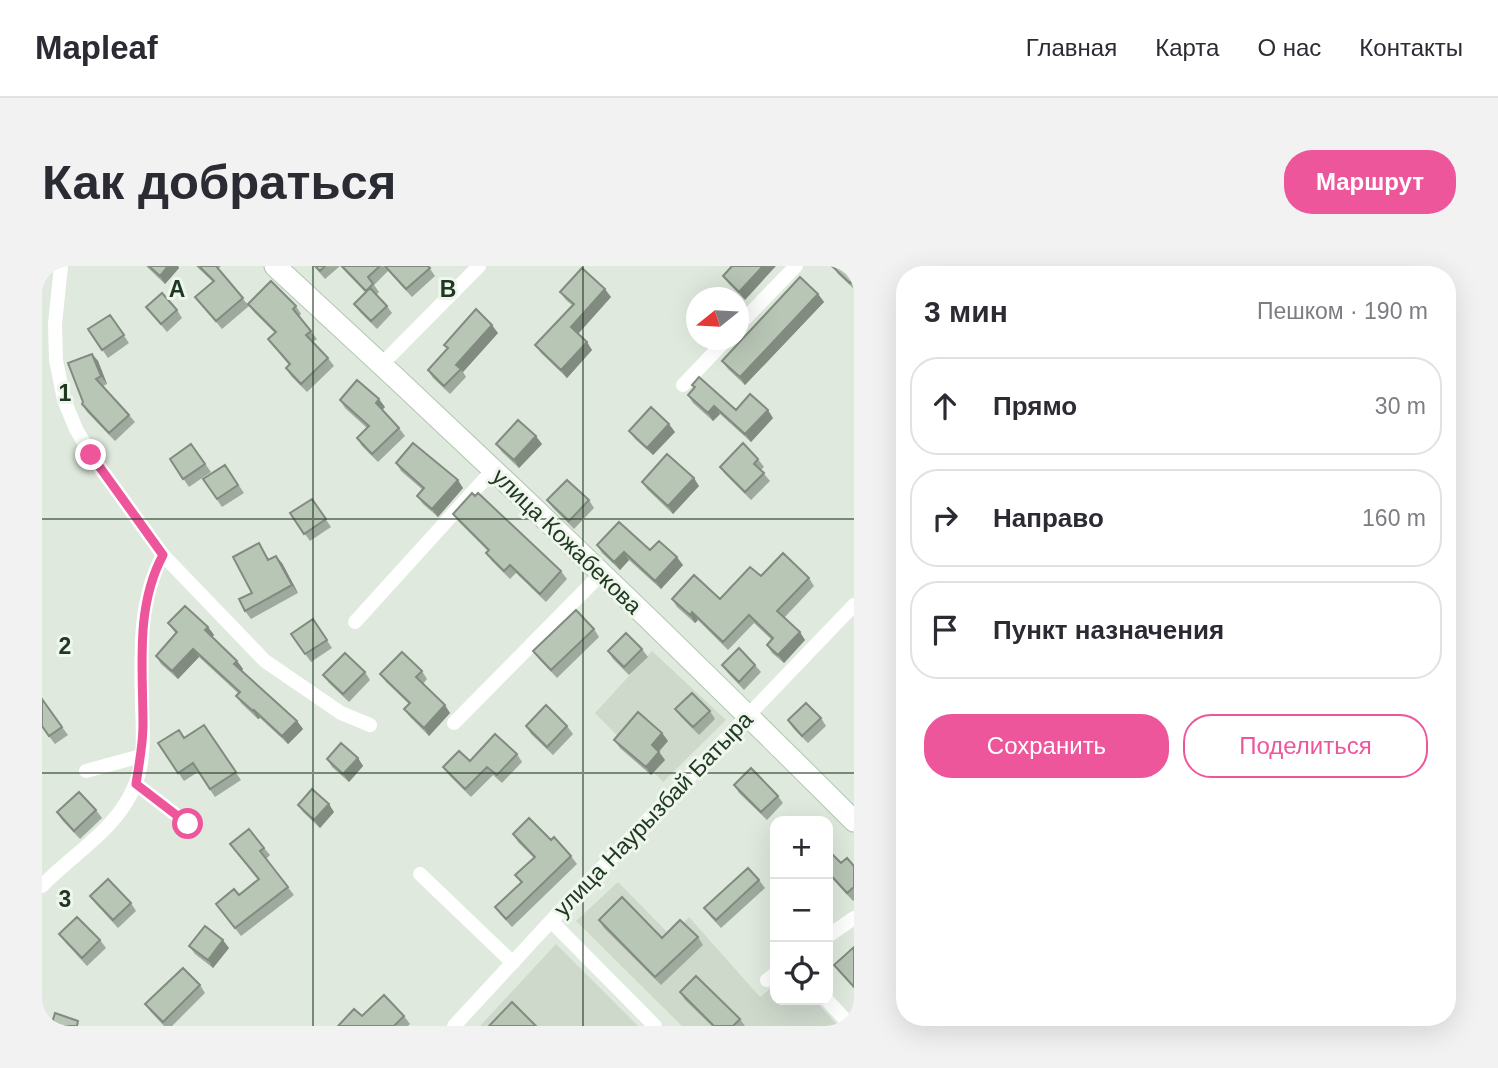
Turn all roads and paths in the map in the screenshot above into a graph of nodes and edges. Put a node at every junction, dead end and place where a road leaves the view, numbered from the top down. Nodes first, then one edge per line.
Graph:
1 (61, 266) edge
2 (275, 266) edge
3 (479, 266) edge
4 (796, 266) edge
5 (749, 315) edge
6 (716, 350) edge
7 (382, 364) junction
8 (683, 384) dead end
9 (493, 470) junction
10 (163, 555) junction
11 (601, 574) junction
12 (854, 605) edge
13 (355, 622) dead end
14 (747, 715) junction
15 (454, 723) dead end
16 (370, 725) dead end
17 (141, 756) junction
18 (86, 771) dead end
19 (136, 784) junction
20 (854, 821) edge
21 (188, 824) dead end
22 (420, 874) dead end
23 (42, 886) edge
24 (854, 918) edge
25 (551, 921) junction
26 (833, 933) edge
27 (513, 963) junction
28 (832, 1005) edge
29 (454, 1026) edge
30 (655, 1026) edge
31 (851, 1026) edge

1 - 10 street
2 - 7 main road, улица Кожабекова
3 - 7 street
4 - 5 street
6 - 8 street
7 - 9 main road, улица Кожабекова
9 - 11 main road, улица Кожабекова
9 - 13 street
10 - 16 street
10 - 17 street
11 - 14 main road, улица Кожабекова
11 - 15 street
12 - 14 street, улица Наурызбай Батыра
14 - 20 main road, улица Кожабекова
14 - 25 street, улица Наурызбай Батыра
17 - 18 street
17 - 19 street
19 - 21 street
19 - 23 street
22 - 27 street
24 - 26 street
25 - 27 street, улица Наурызбай Батыра
25 - 30 street
27 - 29 street, улица Наурызбай Батыра
28 - 31 street

